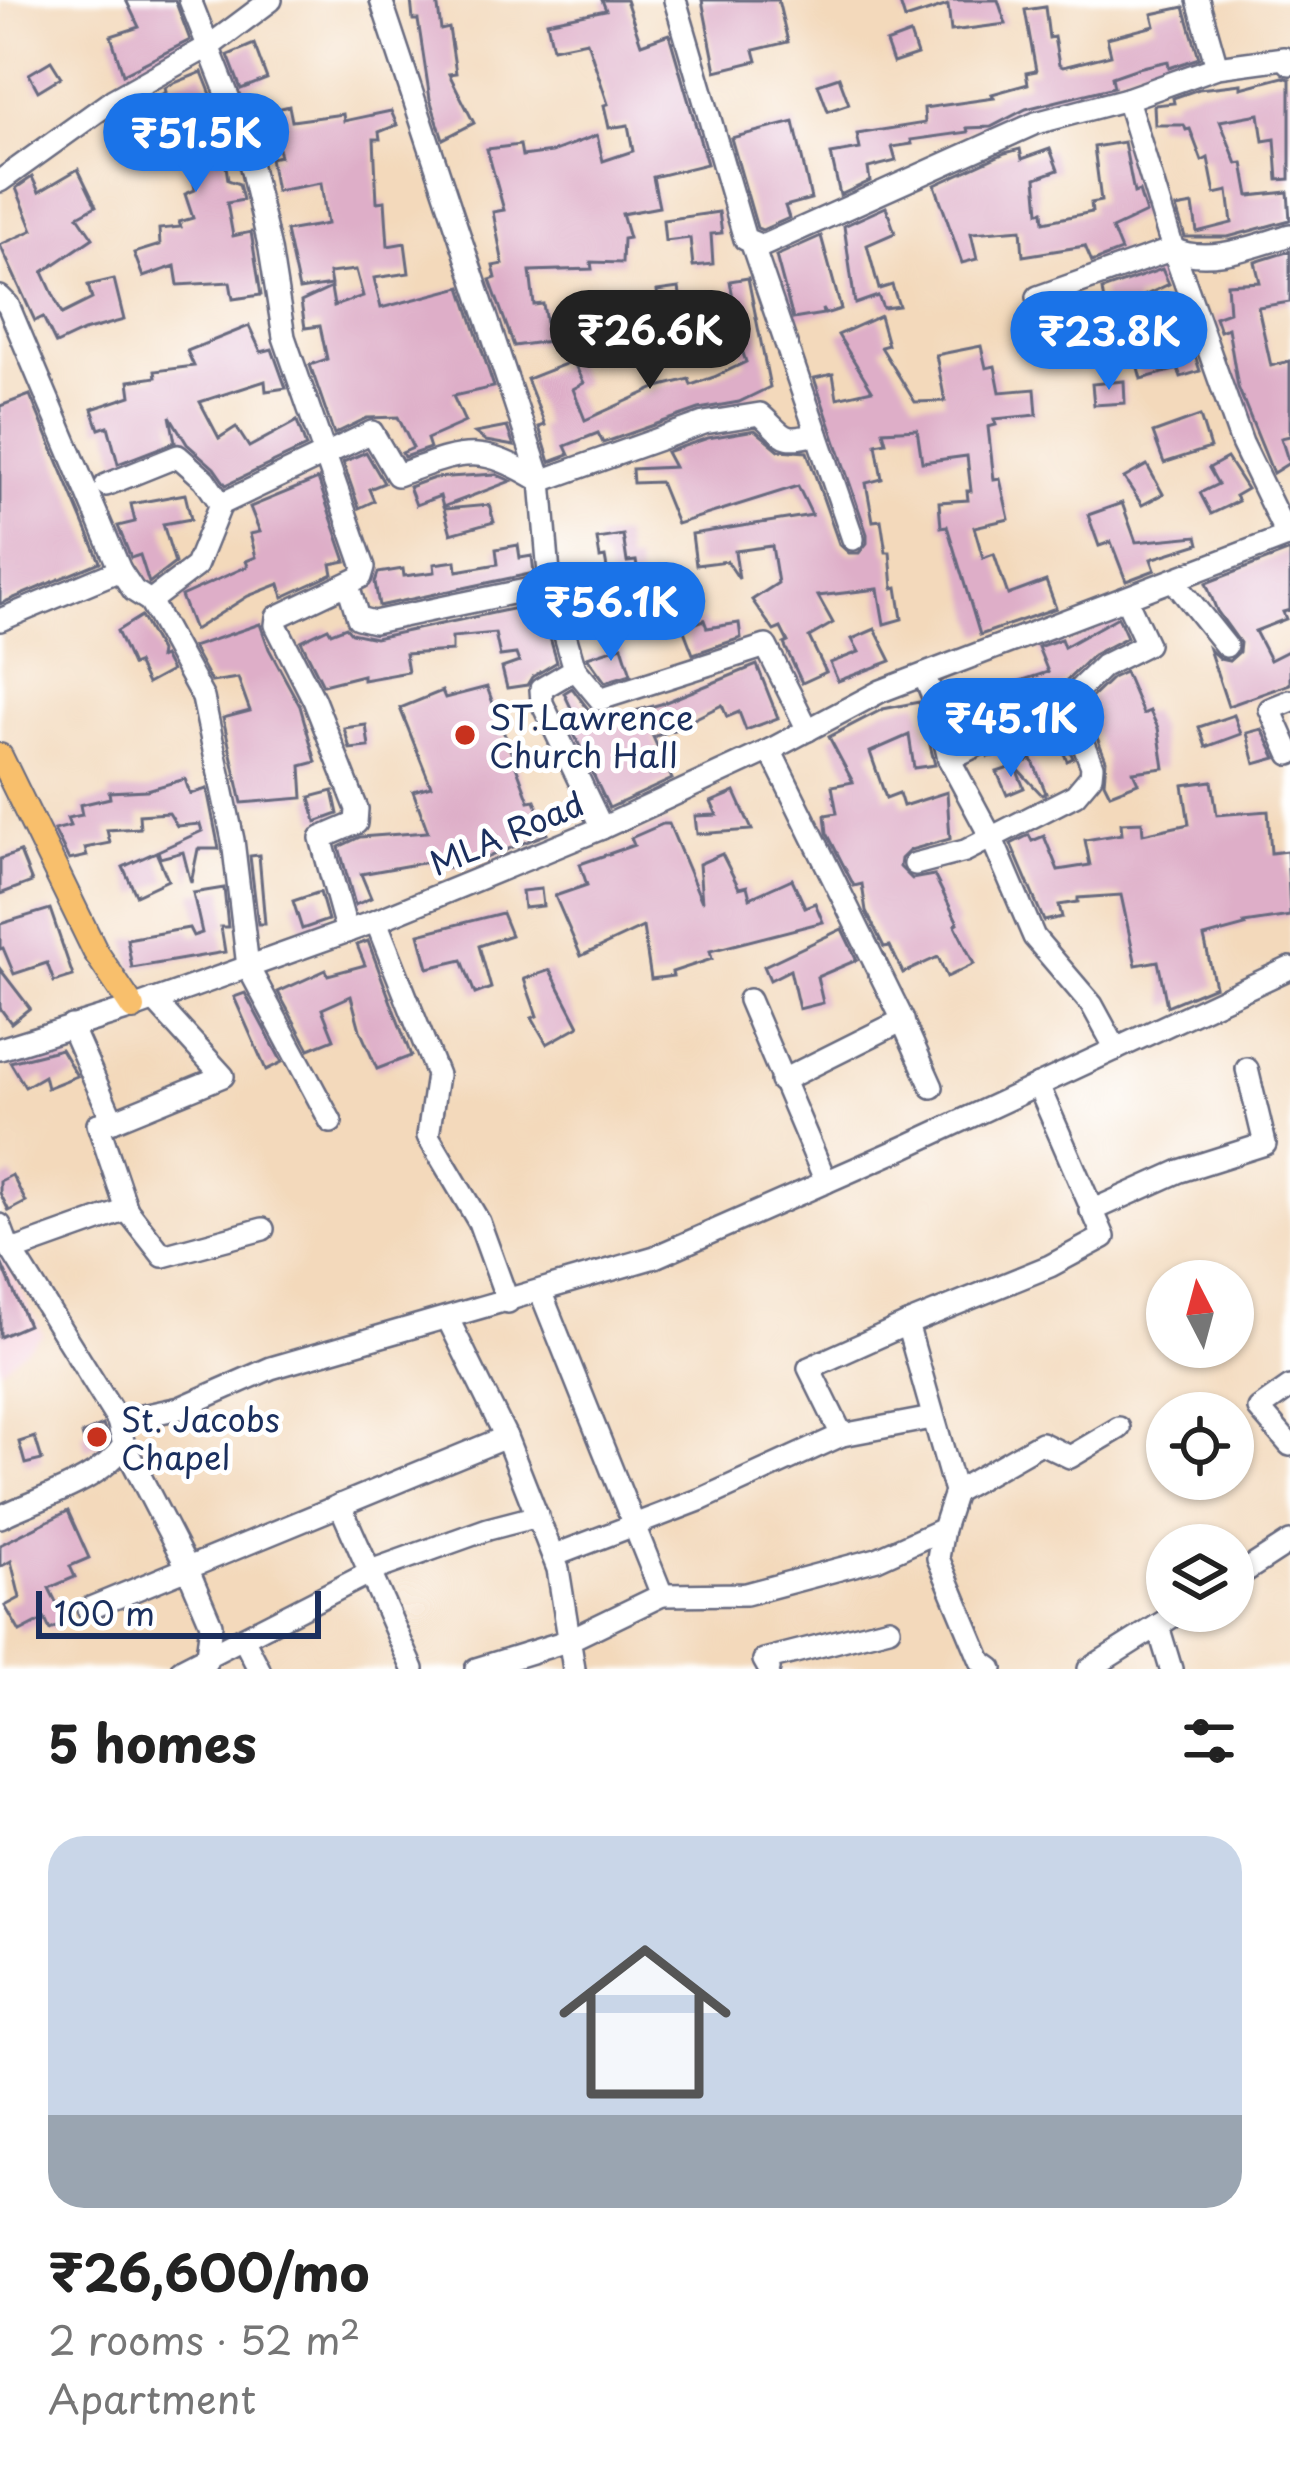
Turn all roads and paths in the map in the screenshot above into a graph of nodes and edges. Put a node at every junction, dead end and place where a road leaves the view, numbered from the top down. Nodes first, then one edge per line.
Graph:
1 (190, 0) edge
2 (271, 0) edge
3 (381, 0) edge
4 (674, 0) edge
5 (1198, 0) edge
6 (211, 45) junction
7 (1290, 64) edge
8 (1217, 67) junction
9 (1127, 99) junction
10 (0, 181) edge
11 (1290, 235) edge
12 (752, 244) junction
13 (1173, 249) junction
14 (1038, 296) dead end
15 (0, 297) edge
16 (817, 434) junction
17 (327, 455) junction
18 (542, 481) junction
19 (106, 485) dead end
20 (221, 504) junction
21 (1288, 536) edge
22 (854, 539) dead end
23 (120, 570) junction
24 (1174, 581) junction
25 (349, 585) junction
26 (550, 585) junction
27 (1126, 599) junction
28 (151, 602) junction
29 (0, 620) edge
30 (1226, 646) dead end
31 (575, 669) junction
32 (924, 675) junction
33 (1066, 701) junction
34 (1290, 701) edge
35 (808, 730) junction
36 (770, 750) junction
37 (1290, 754) edge
38 (0, 756) edge
39 (949, 759) junction
40 (602, 828) junction
41 (990, 835) junction
42 (915, 864) dead end
43 (376, 921) junction
44 (347, 932) junction
45 (248, 967) junction
46 (1290, 968) edge
47 (749, 1000) dead end
48 (143, 1004) junction
49 (902, 1021) junction
50 (71, 1026) junction
51 (0, 1048) edge
52 (1116, 1049) junction
53 (1247, 1069) dead end
54 (781, 1081) junction
55 (1038, 1085) junction
56 (932, 1087) dead end
57 (113, 1121) junction
58 (331, 1122) dead end
59 (826, 1182) junction
60 (127, 1210) junction
61 (1091, 1211) junction
62 (0, 1226) edge
63 (263, 1228) dead end
64 (12, 1251) junction
65 (541, 1293) junction
66 (508, 1302) junction
67 (448, 1319) junction
68 (907, 1324) junction
69 (1290, 1387) edge
70 (932, 1418) junction
71 (118, 1420) junction
72 (1119, 1427) dead end
73 (842, 1436) junction
74 (506, 1437) junction
75 (124, 1445) junction
76 (1290, 1445) edge
77 (955, 1492) junction
78 (340, 1505) junction
79 (538, 1516) junction
80 (0, 1517) edge
81 (633, 1523) junction
82 (944, 1529) junction
83 (1288, 1549) edge
84 (553, 1556) junction
85 (186, 1565) junction
86 (1254, 1568) edge
87 (370, 1572) junction
88 (662, 1594) junction
89 (88, 1609) dead end
90 (889, 1628) dead end
91 (1148, 1632) edge
92 (1160, 1632) edge
93 (243, 1638) junction
94 (566, 1641) junction
95 (207, 1663) edge
96 (182, 1669) edge
97 (260, 1669) edge
98 (413, 1669) edge
99 (476, 1669) edge
100 (574, 1669) edge
101 (769, 1669) edge
102 (992, 1669) edge
103 (1089, 1669) edge
104 (1171, 1669) edge

1 - 6 street
2 - 6 street
3 - 18 street
4 - 12 street
5 - 8 street
6 - 10 street
6 - 17 street
7 - 8 street
8 - 9 street
9 - 12 street
9 - 13 street
11 - 13 street
12 - 16 street
13 - 14 street
13 - 21 street
15 - 23 street
16 - 18 street
16 - 22 street
17 - 18 street
17 - 20 street
17 - 25 street
18 - 26 street
19 - 20 street
20 - 28 street
21 - 24 street, MLA Road
23 - 28 street
23 - 29 street
24 - 27 street, MLA Road
24 - 30 street
25 - 26 street
25 - 44 street
26 - 31 street
27 - 32 street, MLA Road
27 - 33 street
28 - 45 street
31 - 35 street
31 - 40 street
32 - 35 street, MLA Road
32 - 39 street
33 - 39 street
33 - 41 street
34 - 37 street
35 - 36 street, MLA Road
36 - 40 street, MLA Road
36 - 49 street
38 - 48 main road
39 - 41 street
40 - 43 street, MLA Road
41 - 42 street
41 - 52 street
43 - 44 street, MLA Road
43 - 66 street
44 - 45 street, MLA Road
45 - 48 street, MLA Road
45 - 58 street
46 - 52 street
47 - 54 street
48 - 50 street, MLA Road
48 - 57 street
49 - 54 street
49 - 56 street
50 - 51 street, MLA Road
50 - 57 street
52 - 55 street
53 - 61 street
54 - 59 street
55 - 59 street
55 - 61 street
57 - 60 street
59 - 65 street
60 - 63 street
60 - 64 street
61 - 68 street
62 - 64 street
64 - 71 street
65 - 66 street
65 - 81 street
66 - 67 street
67 - 71 street
67 - 74 street
68 - 70 street
68 - 73 street
69 - 76 street
70 - 73 street
70 - 77 street
71 - 75 street
72 - 77 street
73 - 81 street
74 - 78 street
74 - 79 street
75 - 80 street
75 - 85 street
77 - 82 street
78 - 85 street
78 - 87 street
79 - 84 street
79 - 87 street
81 - 84 street
81 - 88 street
82 - 88 street
82 - 102 street
83 - 86 street
84 - 94 street
85 - 89 street
85 - 95 street
87 - 93 street
87 - 98 street
88 - 94 street
90 - 101 street
91 - 103 street
92 - 104 street
93 - 95 street
93 - 97 street
94 - 99 street
94 - 100 street
95 - 96 street

